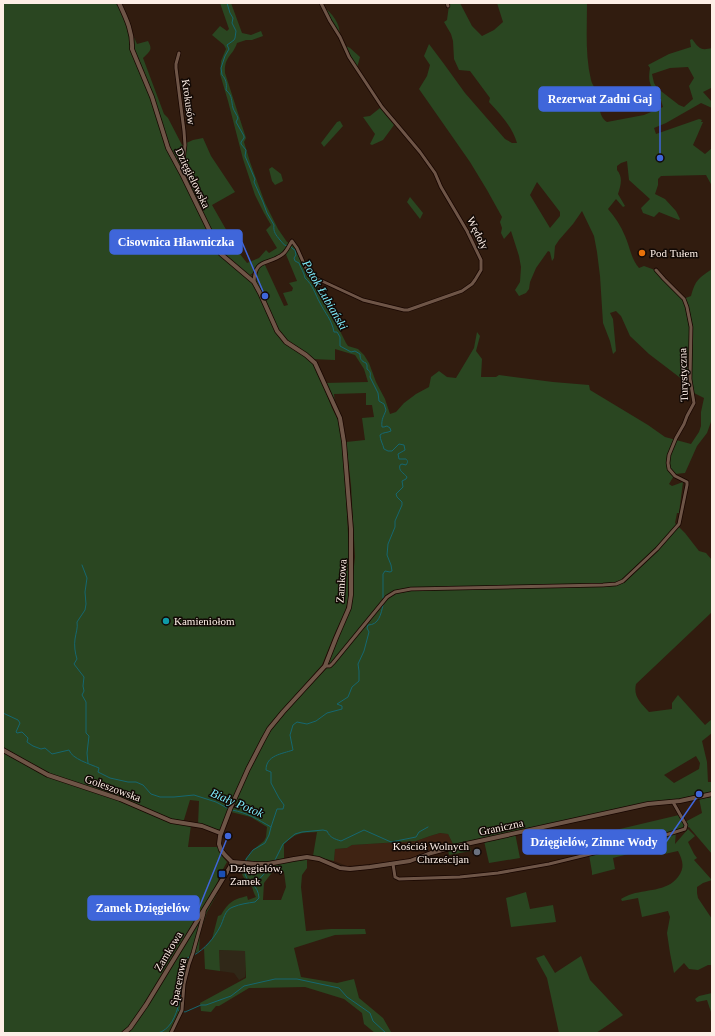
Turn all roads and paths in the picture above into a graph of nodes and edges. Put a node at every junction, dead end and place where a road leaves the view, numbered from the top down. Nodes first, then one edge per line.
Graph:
1 (119, 3) edge
2 (321, 3) edge
3 (179, 54) dead end
4 (183, 176) junction
5 (656, 270) dead end
6 (254, 274) junction
7 (249, 277) junction
8 (254, 282) junction
9 (286, 342) joint
10 (325, 666) junction
11 (3, 750) edge
12 (712, 794) edge
13 (673, 802) junction
14 (220, 832) junction
15 (232, 862) junction
16 (393, 864) junction
17 (203, 910) junction
18 (124, 1033) edge
19 (171, 1033) edge

1 - 4 street, Dzięgielowska
2 - 6 street, Wędoły
3 - 4 street, Krokusów
4 - 7 street, Dzięgielowska
5 - 10 street, Turystyczna
6 - 7 street, Wędoły
6 - 8 street
7 - 8 street, Dzięgielowska
8 - 9 street, Dzięgielowska
9 - 10 street, Zamkowa
10 - 14 street, Zamkowa
11 - 14 street, Goleszowska
12 - 13 street, Graniczna
13 - 16 street, Graniczna
13 - 16 street
14 - 15 street, Zamkowa
15 - 16 street, Graniczna
15 - 17 street, Zamkowa
17 - 18 street, Zamkowa
17 - 19 street, Spacerowa

